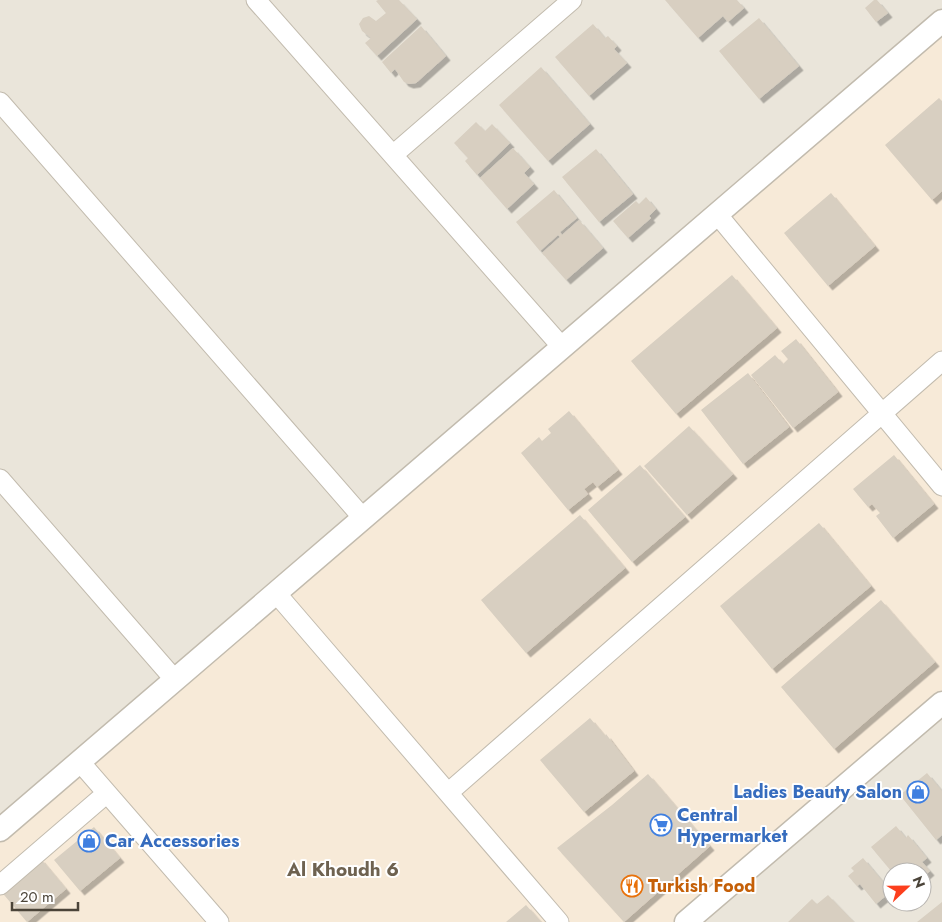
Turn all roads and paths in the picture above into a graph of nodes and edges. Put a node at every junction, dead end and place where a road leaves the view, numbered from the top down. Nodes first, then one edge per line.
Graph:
1 (256, 0) edge
2 (572, 0) edge
3 (942, 21) edge
4 (0, 102) edge
5 (393, 155) junction
6 (716, 214) junction
7 (562, 347) junction
8 (942, 361) edge
9 (881, 412) junction
10 (0, 480) edge
11 (942, 486) edge
12 (363, 518) junction
13 (276, 594) junction
14 (175, 680) junction
15 (942, 703) edge
16 (80, 762) junction
17 (107, 793) junction
18 (448, 793) junction
19 (0, 830) edge
20 (0, 886) edge
21 (693, 920) edge
22 (219, 922) edge
23 (559, 922) edge

1 - 5 street
2 - 5 street
3 - 6 street
4 - 12 street
5 - 7 street
6 - 7 street
6 - 9 street
7 - 12 street
8 - 9 street
9 - 11 street
9 - 18 street
10 - 14 street
12 - 13 street
13 - 14 street
13 - 18 street
14 - 16 street
15 - 21 street
16 - 17 street
16 - 19 street
17 - 20 street
17 - 22 street
18 - 23 street

